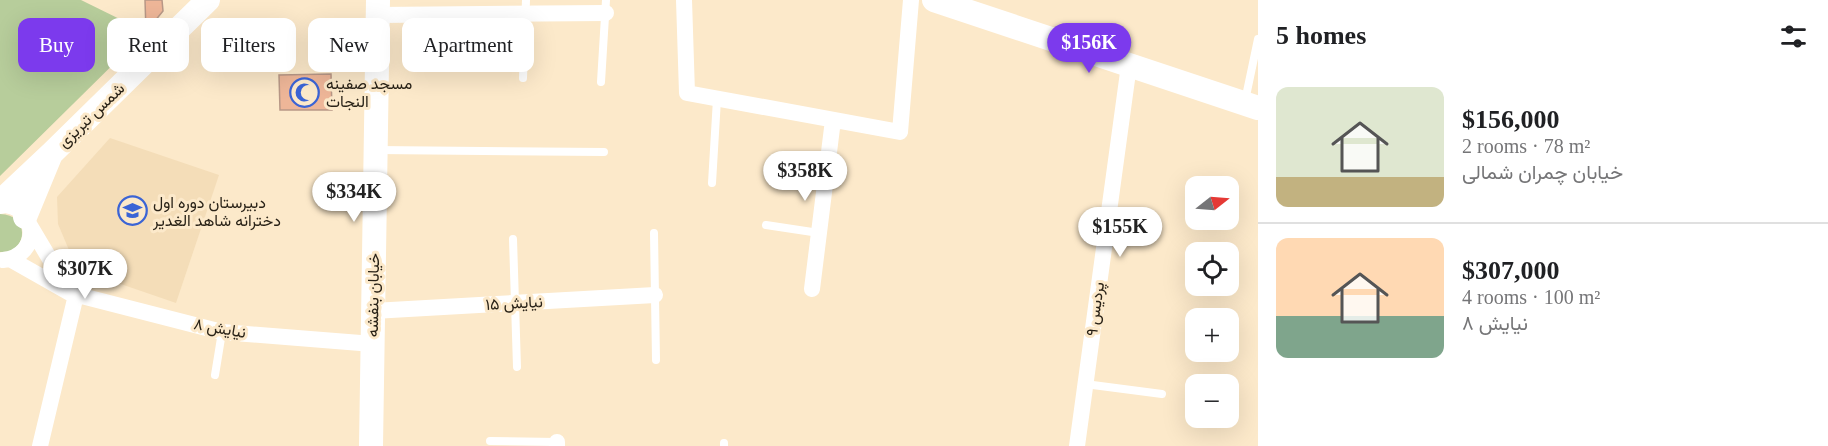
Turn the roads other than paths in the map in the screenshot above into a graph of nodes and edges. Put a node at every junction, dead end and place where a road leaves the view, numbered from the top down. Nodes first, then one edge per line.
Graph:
1 (208, 0) edge
2 (684, 0) edge
3 (911, 0) edge
4 (934, 0) edge
5 (378, 7) edge
6 (526, 7) edge
7 (606, 7) edge
8 (1258, 39) edge
9 (1129, 65) junction
10 (523, 78) dead end
11 (601, 82) dead end
12 (717, 99) junction
13 (1251, 106) edge
14 (833, 120) junction
15 (376, 150) junction
16 (604, 152) dead end
17 (51, 154) junction
18 (711, 183) dead end
19 (0, 203) edge
20 (27, 220) junction
21 (766, 225) dead end
22 (654, 233) dead end
23 (819, 233) junction
24 (513, 239) dead end
25 (5, 260) edge
26 (813, 289) dead end
27 (73, 294) junction
28 (655, 296) junction
29 (515, 303) junction
30 (373, 311) junction
31 (222, 332) junction
32 (373, 344) junction
33 (656, 360) dead end
34 (517, 367) dead end
35 (215, 375) dead end
36 (1085, 384) junction
37 (1162, 394) dead end
38 (490, 441) dead end
39 (557, 444) edge
40 (40, 446) edge
41 (371, 446) edge
42 (1077, 446) edge

1 - 17 main road, شمس تبریزی
2 - 12 street
3 - 14 street
4 - 9 main road
5 - 6 street
5 - 15 main road, خیابان بنفشه
6 - 7 street
6 - 10 lane
7 - 11 lane
8 - 13 lane
9 - 13 main road
9 - 36 street, پردیس ۹
12 - 14 street
12 - 18 lane
14 - 23 street
15 - 16 lane
15 - 30 main road, خیابان بنفشه
17 - 19 main road, شمس تبریزی
17 - 20 main road, شمس تبریزی
19 - 20 street
20 - 25 street
20 - 27 street
21 - 23 lane
22 - 28 lane
23 - 26 street
24 - 29 lane
25 - 27 street, نیایش ۸
27 - 31 street, نیایش ۸
27 - 40 street
28 - 29 street, نیایش ۱۵
28 - 33 lane
29 - 30 street, نیایش ۱۵
29 - 34 lane
30 - 32 main road, خیابان بنفشه
31 - 32 street, نیایش ۸
31 - 35 lane
32 - 41 main road, خیابان بنفشه
36 - 37 lane
36 - 42 street, پردیس ۹
38 - 39 lane

